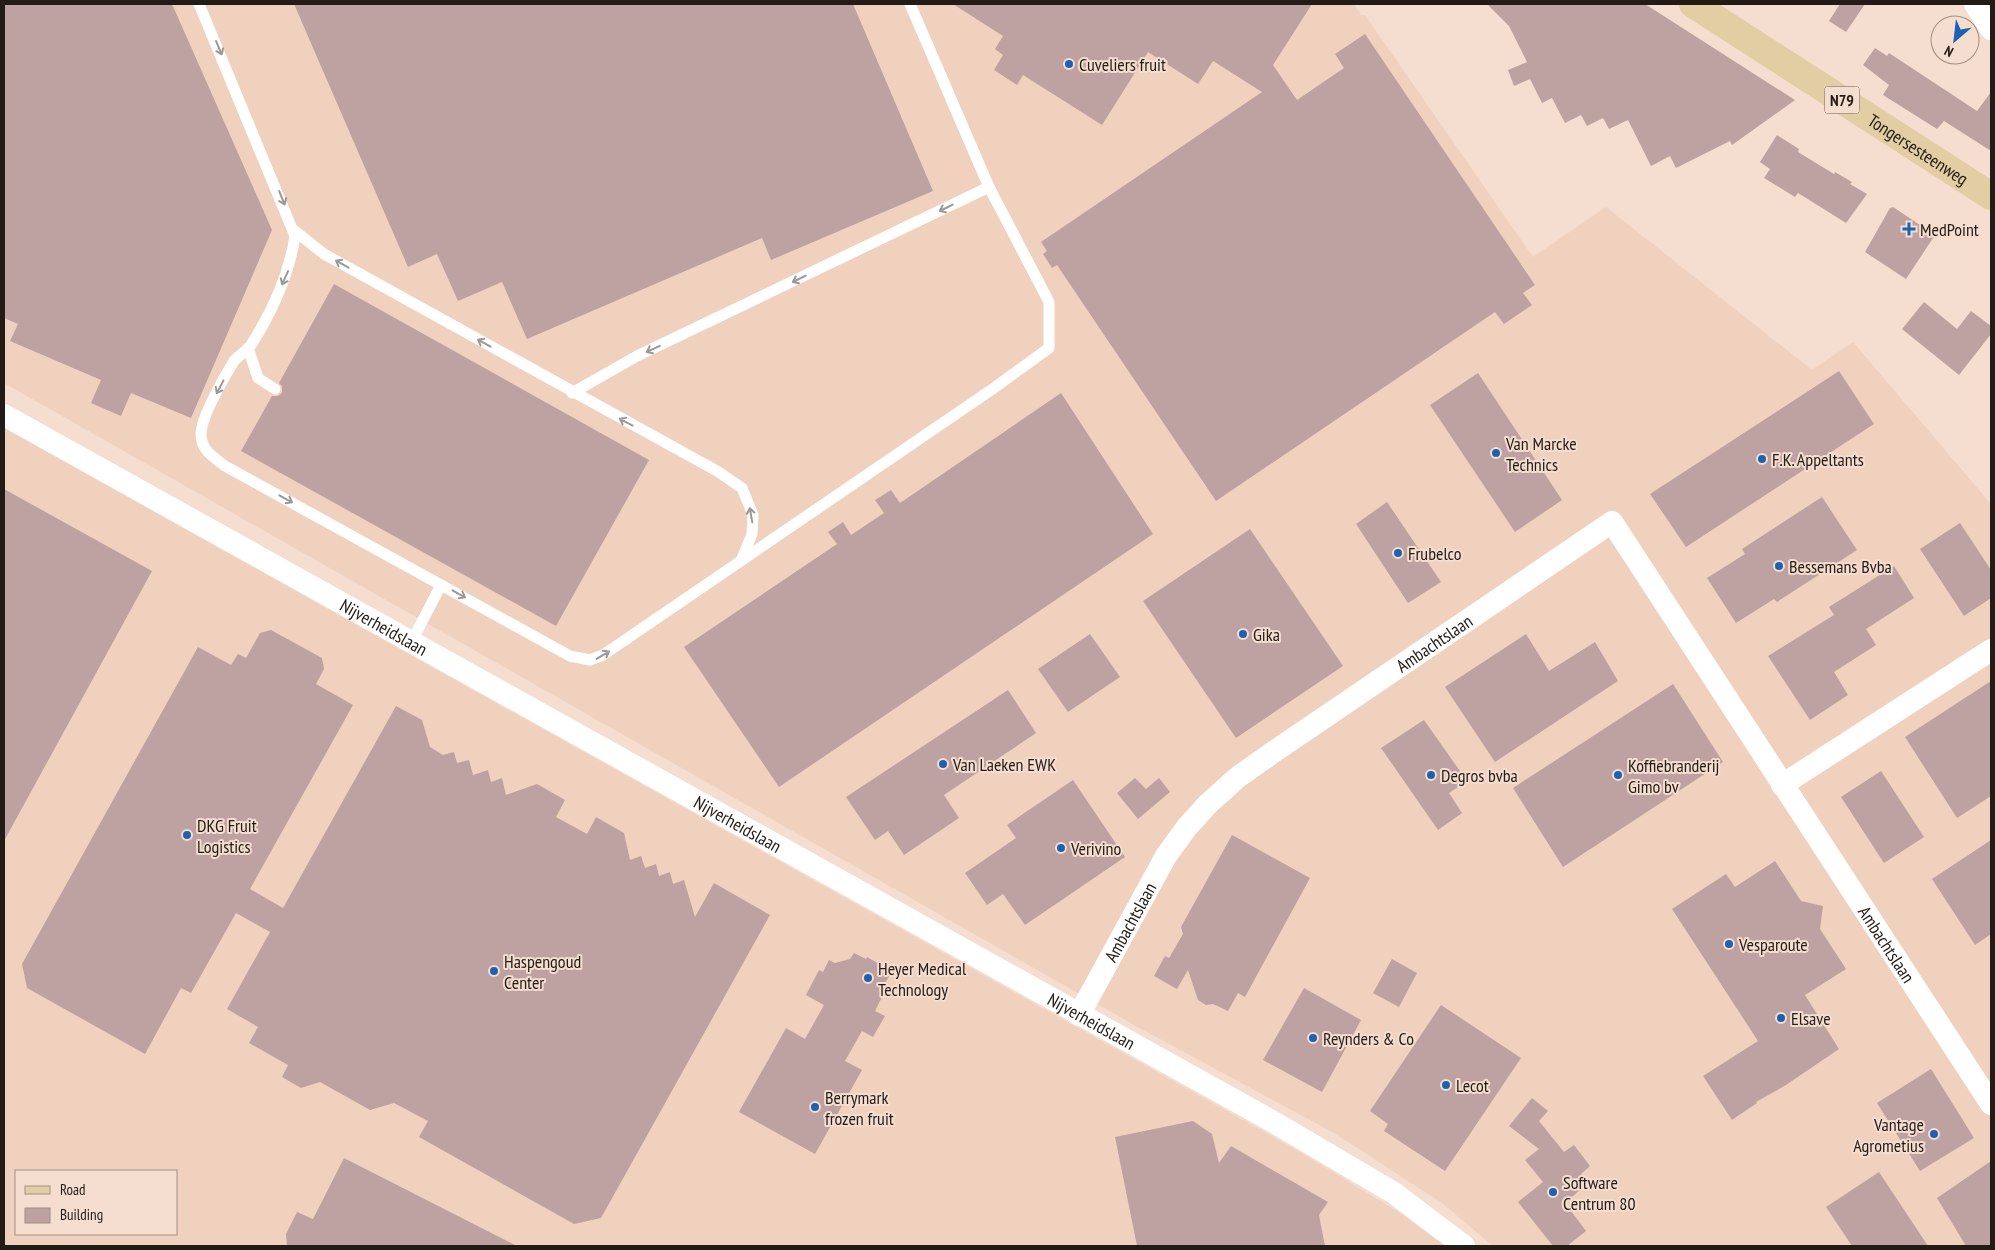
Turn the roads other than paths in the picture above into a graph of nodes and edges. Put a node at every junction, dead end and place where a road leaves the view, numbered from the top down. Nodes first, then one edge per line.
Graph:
1 (200, 4) edge
2 (910, 4) edge
3 (1692, 4) edge
4 (1975, 4) edge
5 (1991, 29) edge
6 (990, 187) junction
7 (1991, 196) edge
8 (295, 231) junction
9 (248, 348) junction
10 (275, 389) dead end
11 (572, 393) junction
12 (4, 415) edge
13 (741, 561) junction
14 (441, 585) junction
15 (410, 643) junction
16 (1991, 650) edge
17 (1782, 785) junction
18 (1078, 1016) junction
19 (1991, 1104) edge
20 (1464, 1246) edge

1 -> 8 lane
2 - 6 lane
3 - 7 main road, Tongersesteenweg / N79
4 - 5 street
6 -> 11 lane
6 - 13 lane
8 -> 9 lane
11 -> 8 lane
9 - 10 lane
9 -> 14 lane
13 -> 11 lane
12 - 15 street, Nijverheidslaan
14 -> 13 lane
14 - 15 lane
15 - 18 street, Nijverheidslaan
16 - 17 street
17 - 18 street, Ambachtslaan
17 - 19 street, Ambachtslaan
18 - 20 street, Nijverheidslaan

